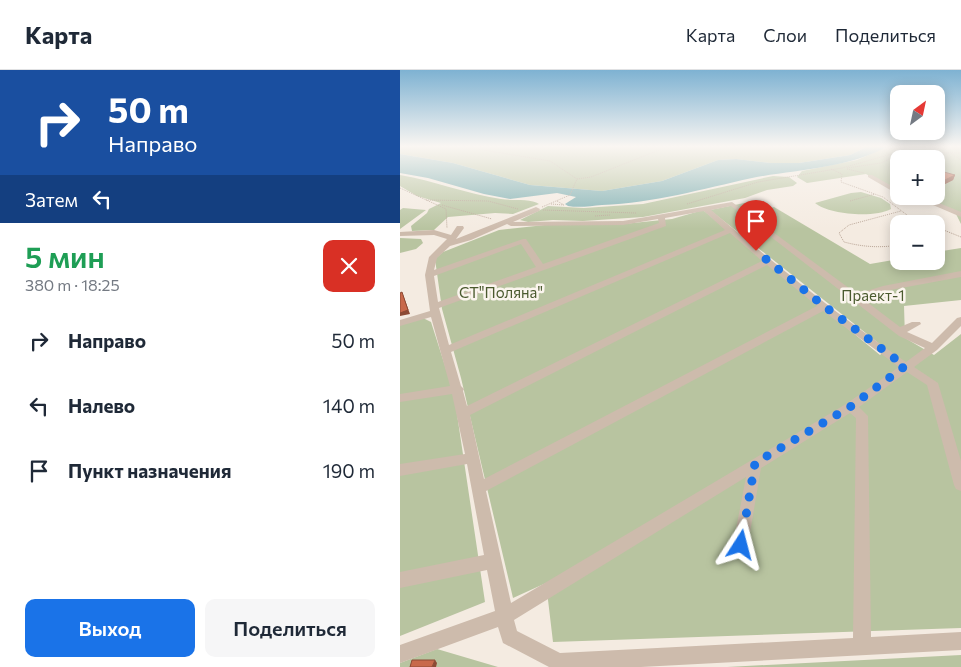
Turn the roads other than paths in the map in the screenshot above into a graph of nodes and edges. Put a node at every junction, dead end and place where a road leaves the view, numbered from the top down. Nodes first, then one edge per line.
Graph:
1 (870, 176) road end
2 (890, 188) edge
3 (938, 205) edge
4 (543, 207) road end
5 (707, 210) junction
6 (961, 214) edge
7 (662, 218) junction
8 (504, 224) junction
9 (460, 228) dead end
10 (731, 230) junction
11 (400, 234) edge
12 (449, 239) junction
13 (769, 261) junction
14 (540, 267) junction
15 (961, 274) edge
16 (429, 275) junction
17 (855, 298) junction
18 (824, 306) junction
19 (435, 310) junction
20 (961, 321) edge
21 (400, 323) edge
22 (916, 324) dead end
23 (900, 331) junction
24 (933, 348) junction
25 (445, 350) junction
26 (905, 366) junction
27 (458, 389) junction
28 (400, 398) edge
29 (850, 407) junction
30 (463, 412) junction
31 (472, 458) junction
32 (755, 463) junction
33 (400, 470) edge
34 (961, 485) edge
35 (479, 488) junction
36 (741, 545) dead end
37 (493, 561) junction
38 (400, 580) edge
39 (505, 616) junction
40 (961, 641) edge
41 (862, 645) junction
42 (400, 654) edge

1 - 2 street
3 - 6 street
4 - 8 street
5 - 7 street
5 - 10 street
5 - 17 street
7 - 8 street
7 - 14 street
8 - 12 street
9 - 12 street
10 - 13 street
10 - 25 street
11 - 12 street
12 - 16 street
13 - 18 street
13 - 30 street
14 - 16 street
14 - 19 street
15 - 17 street
16 - 19 street
17 - 23 street
18 - 26 street
18 - 35 street
19 - 21 street
19 - 25 street
20 - 24 street
22 - 23 street
23 - 24 street
24 - 26 street
25 - 27 street
26 - 29 street
26 - 34 street
27 - 28 street
27 - 30 street
29 - 32 street
29 - 41 street
30 - 31 street
31 - 33 street
31 - 35 street
32 - 36 street
32 - 39 street
35 - 37 street
37 - 38 street
37 - 39 street
39 - 41 street
39 - 42 street
40 - 41 street

